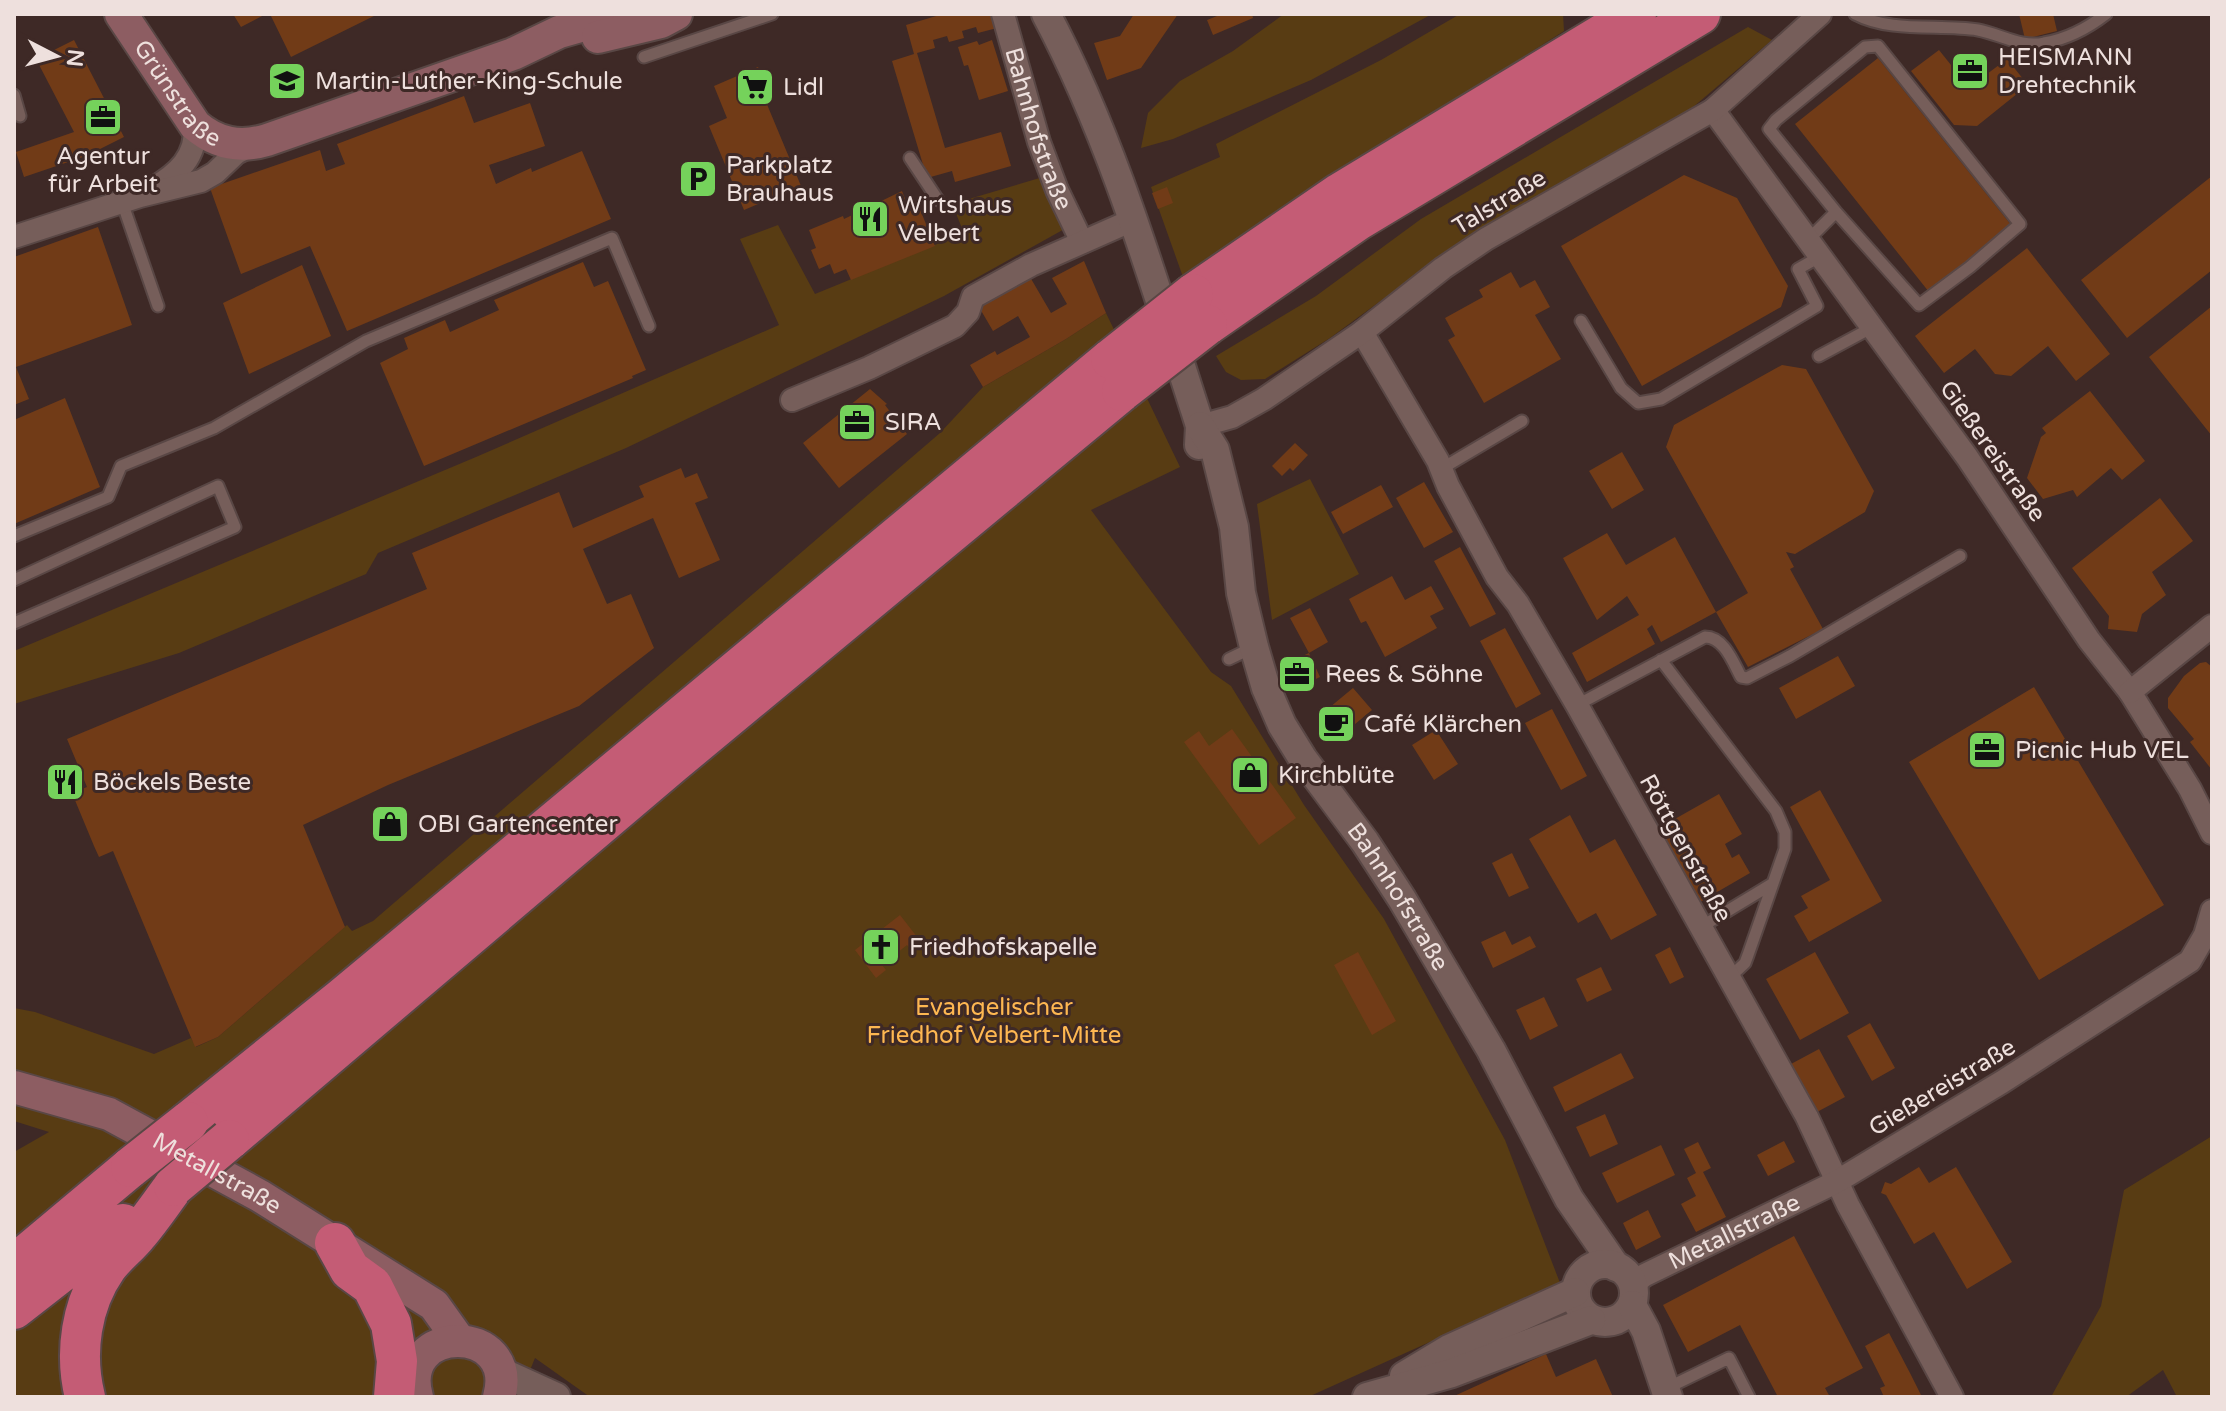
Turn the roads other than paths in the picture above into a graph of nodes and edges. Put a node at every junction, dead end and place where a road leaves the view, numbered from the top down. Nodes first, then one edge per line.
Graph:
1 (121, 14) edge
2 (622, 14) edge
3 (676, 14) edge
4 (772, 14) edge
5 (1003, 14) edge
6 (1636, 14) edge
7 (1700, 14) edge
8 (1855, 14) edge
9 (2106, 14) edge
10 (1811, 17) edge
11 (1047, 20) edge
12 (513, 54) junction
13 (644, 57) dead end
14 (14, 95) edge
15 (1713, 110) junction
16 (20, 116) dead end
17 (195, 125) junction
18 (252, 145) junction
19 (910, 158) dead end
20 (131, 199) junction
21 (938, 200) dead end
22 (1836, 212) junction
23 (1135, 219) junction
24 (14, 237) edge
25 (1082, 242) junction
26 (1815, 247) junction
27 (158, 306) dead end
28 (1200, 310) junction
29 (1581, 321) dead end
30 (649, 326) dead end
31 (1873, 327) junction
32 (1362, 332) junction
33 (1819, 356) dead end
34 (1116, 375) junction
35 (792, 400) dead end
36 (1522, 421) dead end
37 (1200, 426) junction
38 (1441, 469) junction
39 (14, 536) edge
40 (1960, 556) dead end
41 (14, 580) edge
42 (14, 623) edge
43 (2211, 629) edge
44 (1661, 660) junction
45 (2130, 692) junction
46 (1577, 705) junction
47 (2212, 833) edge
48 (1773, 883) junction
49 (2212, 911) edge
50 (1701, 927) junction
51 (1729, 978) junction
52 (14, 1087) edge
53 (1836, 1182) junction
54 (174, 1186) junction
55 (81, 1207) junction
56 (335, 1243) junction
57 (14, 1247) edge
58 (14, 1265) edge
59 (1608, 1294) junction
60 (14, 1309) edge
61 (445, 1344) junction
62 (499, 1384) edge
63 (1666, 1393) edge
64 (1372, 1395) edge
65 (85, 1397) edge
66 (394, 1397) edge
67 (417, 1397) edge
68 (556, 1397) edge
69 (1749, 1397) edge
70 (1952, 1397) edge

1 - 17 main road, Grünstraße
2 - 12 main road
3 - 12 main road
4 - 13 lane
5 - 25 street, Bahnhofstraße
6 - 28 highway
7 - 28 highway
8 - 9 lane
10 - 15 street, Talstraße
11 - 23 street, Bahnhofstraße
12 - 18 main road
14 - 16 lane
15 - 26 street, Gießereistraße
15 - 32 street, Talstraße
17 - 18 main road, Grünstraße
17 - 20 street
18 - 20 street
19 - 21 lane
20 - 24 street
20 - 27 lane
22 - 22 lane
22 - 26 lane
23 - 25 street, Bahnhofstraße
23 - 37 street, Bahnhofstraße
25 - 35 street, Bahnhofstraße
26 - 29 lane
26 - 31 street, Gießereistraße
28 - 34 highway, bridge
30 - 39 lane
31 - 33 lane
31 - 45 street, Gießereistraße
32 - 37 street, Talstraße
32 - 38 street, Röttgenstraße
34 - 54 highway, bridge
34 - 55 highway, bridge
36 - 38 lane
37 - 59 street, Bahnhofstraße
38 - 46 street, Röttgenstraße
40 - 44 lane
41 - 42 lane
43 - 45 street
44 - 46 lane
44 - 48 lane
45 - 47 street, Gießereistraße
46 - 50 street, Röttgenstraße
48 - 50 lane
48 - 51 lane
49 - 53 street, Gießereistraße
50 - 51 street, Röttgenstraße
51 - 53 street, Röttgenstraße
52 - 56 main road, Metallstraße
53 - 59 street, Metallstraße
53 - 70 street, Röttgenstraße
54 - 60 highway
54 - 65 highway
55 - 57 highway
55 - 58 highway
56 - 61 main road, Metallstraße
56 - 66 highway
59 - 63 street, Bahnhofstraße
59 - 64 street, Metallstraße
61 - 62 main road
61 - 67 main road
62 - 68 street
63 - 69 lane

